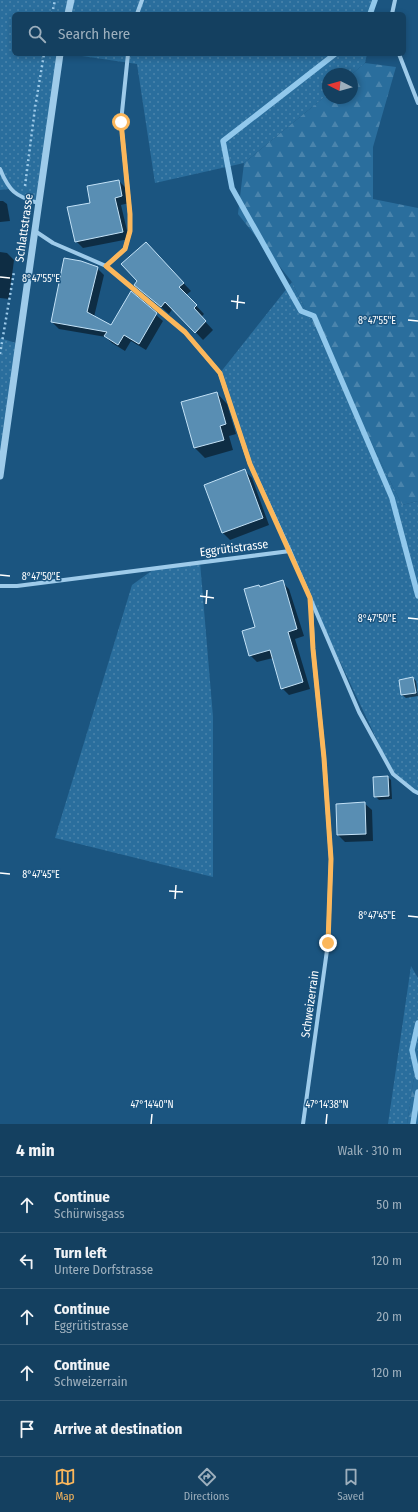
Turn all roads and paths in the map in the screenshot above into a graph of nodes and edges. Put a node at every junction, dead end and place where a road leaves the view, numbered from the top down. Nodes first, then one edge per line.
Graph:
1 (55, 0) edge
2 (71, 0) edge
3 (142, 0) edge
4 (395, 0) edge
5 (52, 12) edge
6 (68, 12) edge
7 (138, 12) edge
8 (392, 12) edge
9 (60, 56) edge
10 (128, 56) edge
11 (400, 56) edge
12 (418, 103) edge
13 (0, 169) edge
14 (38, 203) junction
15 (34, 231) junction
16 (106, 266) junction
17 (0, 476) edge
18 (290, 551) junction
19 (0, 586) edge
20 (310, 598) junction
21 (418, 793) edge
22 (303, 1124) edge

1 - 5 path
2 - 6 street
3 - 7 street
4 - 8 street
9 - 14 street, Schlattstrasse
10 - 16 street
11 - 12 street
13 - 14 street
14 - 15 street, Schlattstrasse
15 - 16 street
15 - 17 street, Schlattstrasse
16 - 18 street
18 - 19 street, Eggrütistrasse
18 - 20 street
20 - 21 street
20 - 22 street, Schweizerrain

